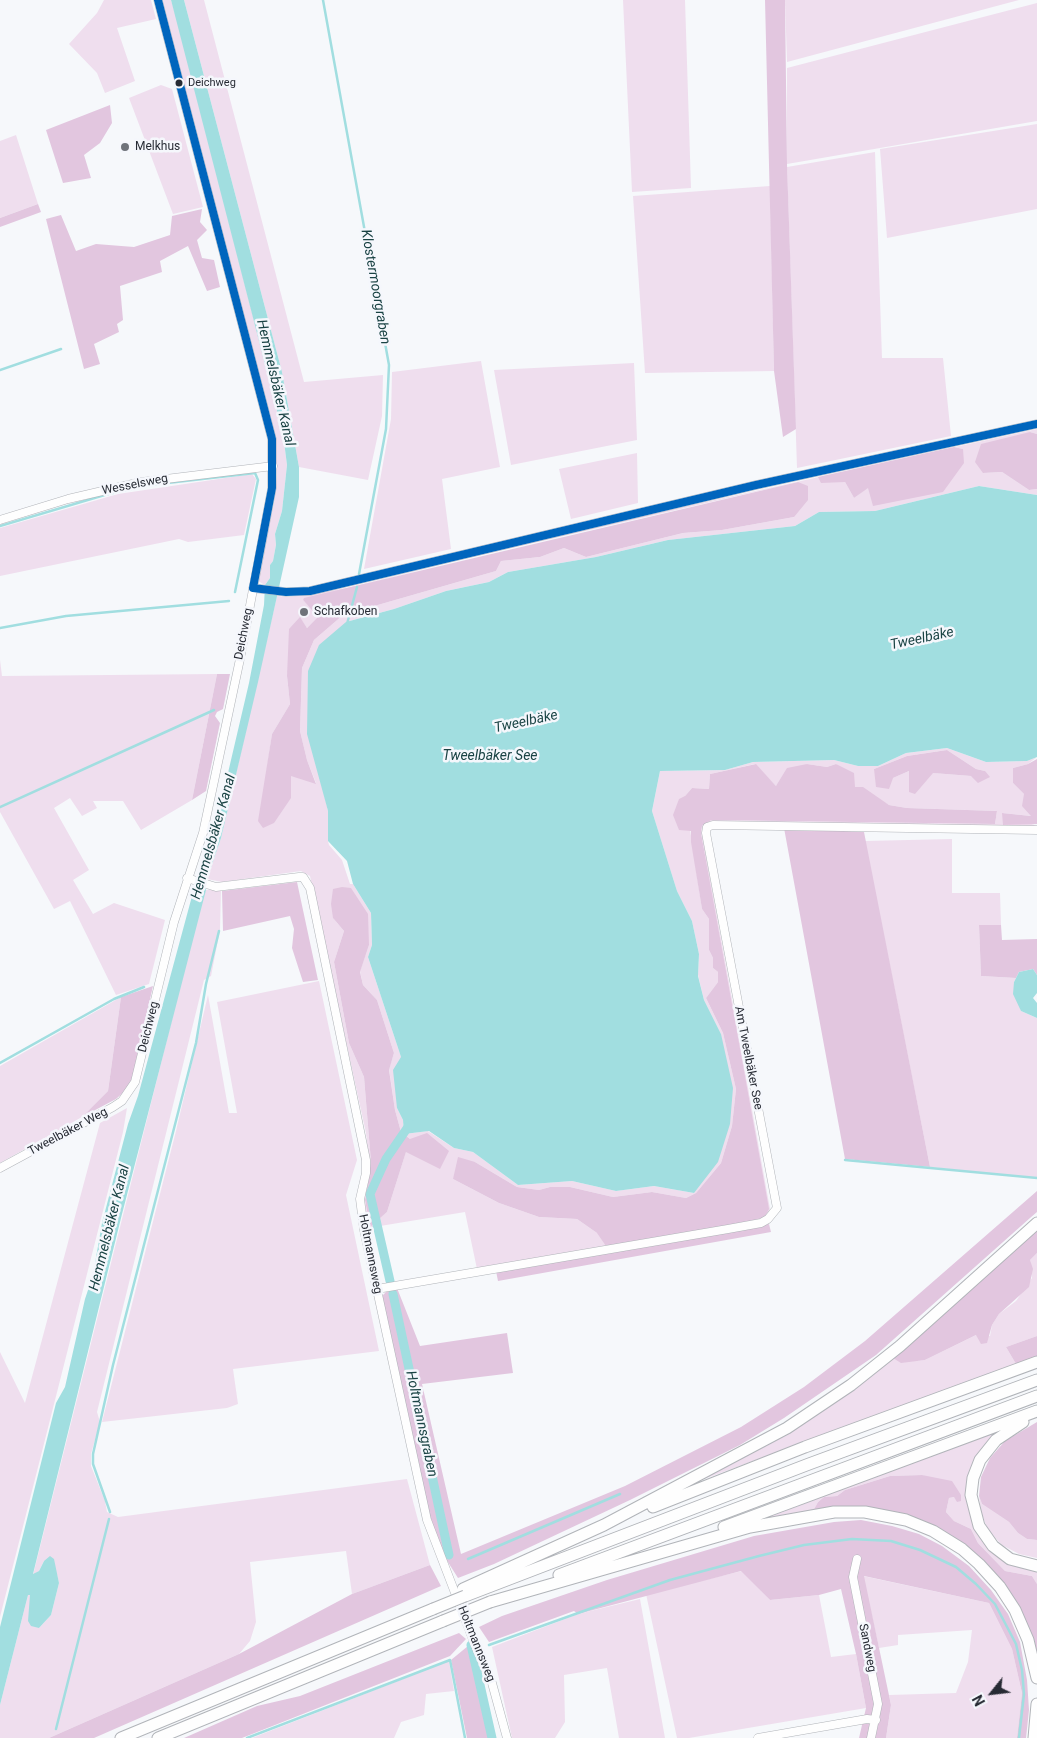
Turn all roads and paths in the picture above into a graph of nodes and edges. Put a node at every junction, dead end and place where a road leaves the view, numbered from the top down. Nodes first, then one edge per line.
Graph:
1 (158, 0) edge
2 (1037, 424) edge
3 (272, 466) junction
4 (0, 520) edge
5 (256, 589) junction
6 (1037, 830) edge
7 (187, 878) junction
8 (131, 1090) joint
9 (0, 1168) edge
10 (1037, 1223) edge
11 (377, 1289) junction
12 (1037, 1362) edge
13 (1037, 1380) edge
14 (1037, 1396) edge
15 (1037, 1411) edge
16 (1037, 1416) edge
17 (604, 1525) junction
18 (650, 1556) junction
19 (858, 1559) dead end
20 (1037, 1566) edge
21 (464, 1592) junction
22 (490, 1602) junction
23 (1037, 1678) edge
24 (1037, 1704) edge
25 (876, 1720) junction
26 (120, 1738) edge
27 (158, 1738) edge
28 (507, 1738) edge
29 (758, 1738) edge
30 (871, 1738) edge
31 (1034, 1738) edge

1 - 3 street, Deichweg
2 - 5 street
3 - 4 street, Wesselsweg
3 - 5 street, Deichweg
5 - 7 street, Deichweg
6 - 11 street, Am Tweelbäker See
7 - 8 street, Deichweg
7 - 11 street, Holtmannsweg
8 - 9 street, Tweelbäker Weg
10 - 17 highway
11 - 28 street, Holtmannsweg
12 - 17 highway
13 - 21 highway
14 - 22 highway
15 - 18 highway
16 - 20 highway
17 - 21 highway
18 - 22 highway
18 - 23 highway
19 - 25 street, Sandweg
21 - 26 highway, bridge
22 - 27 highway, bridge
24 - 31 highway
25 - 29 street
25 - 30 street, Sandweg

